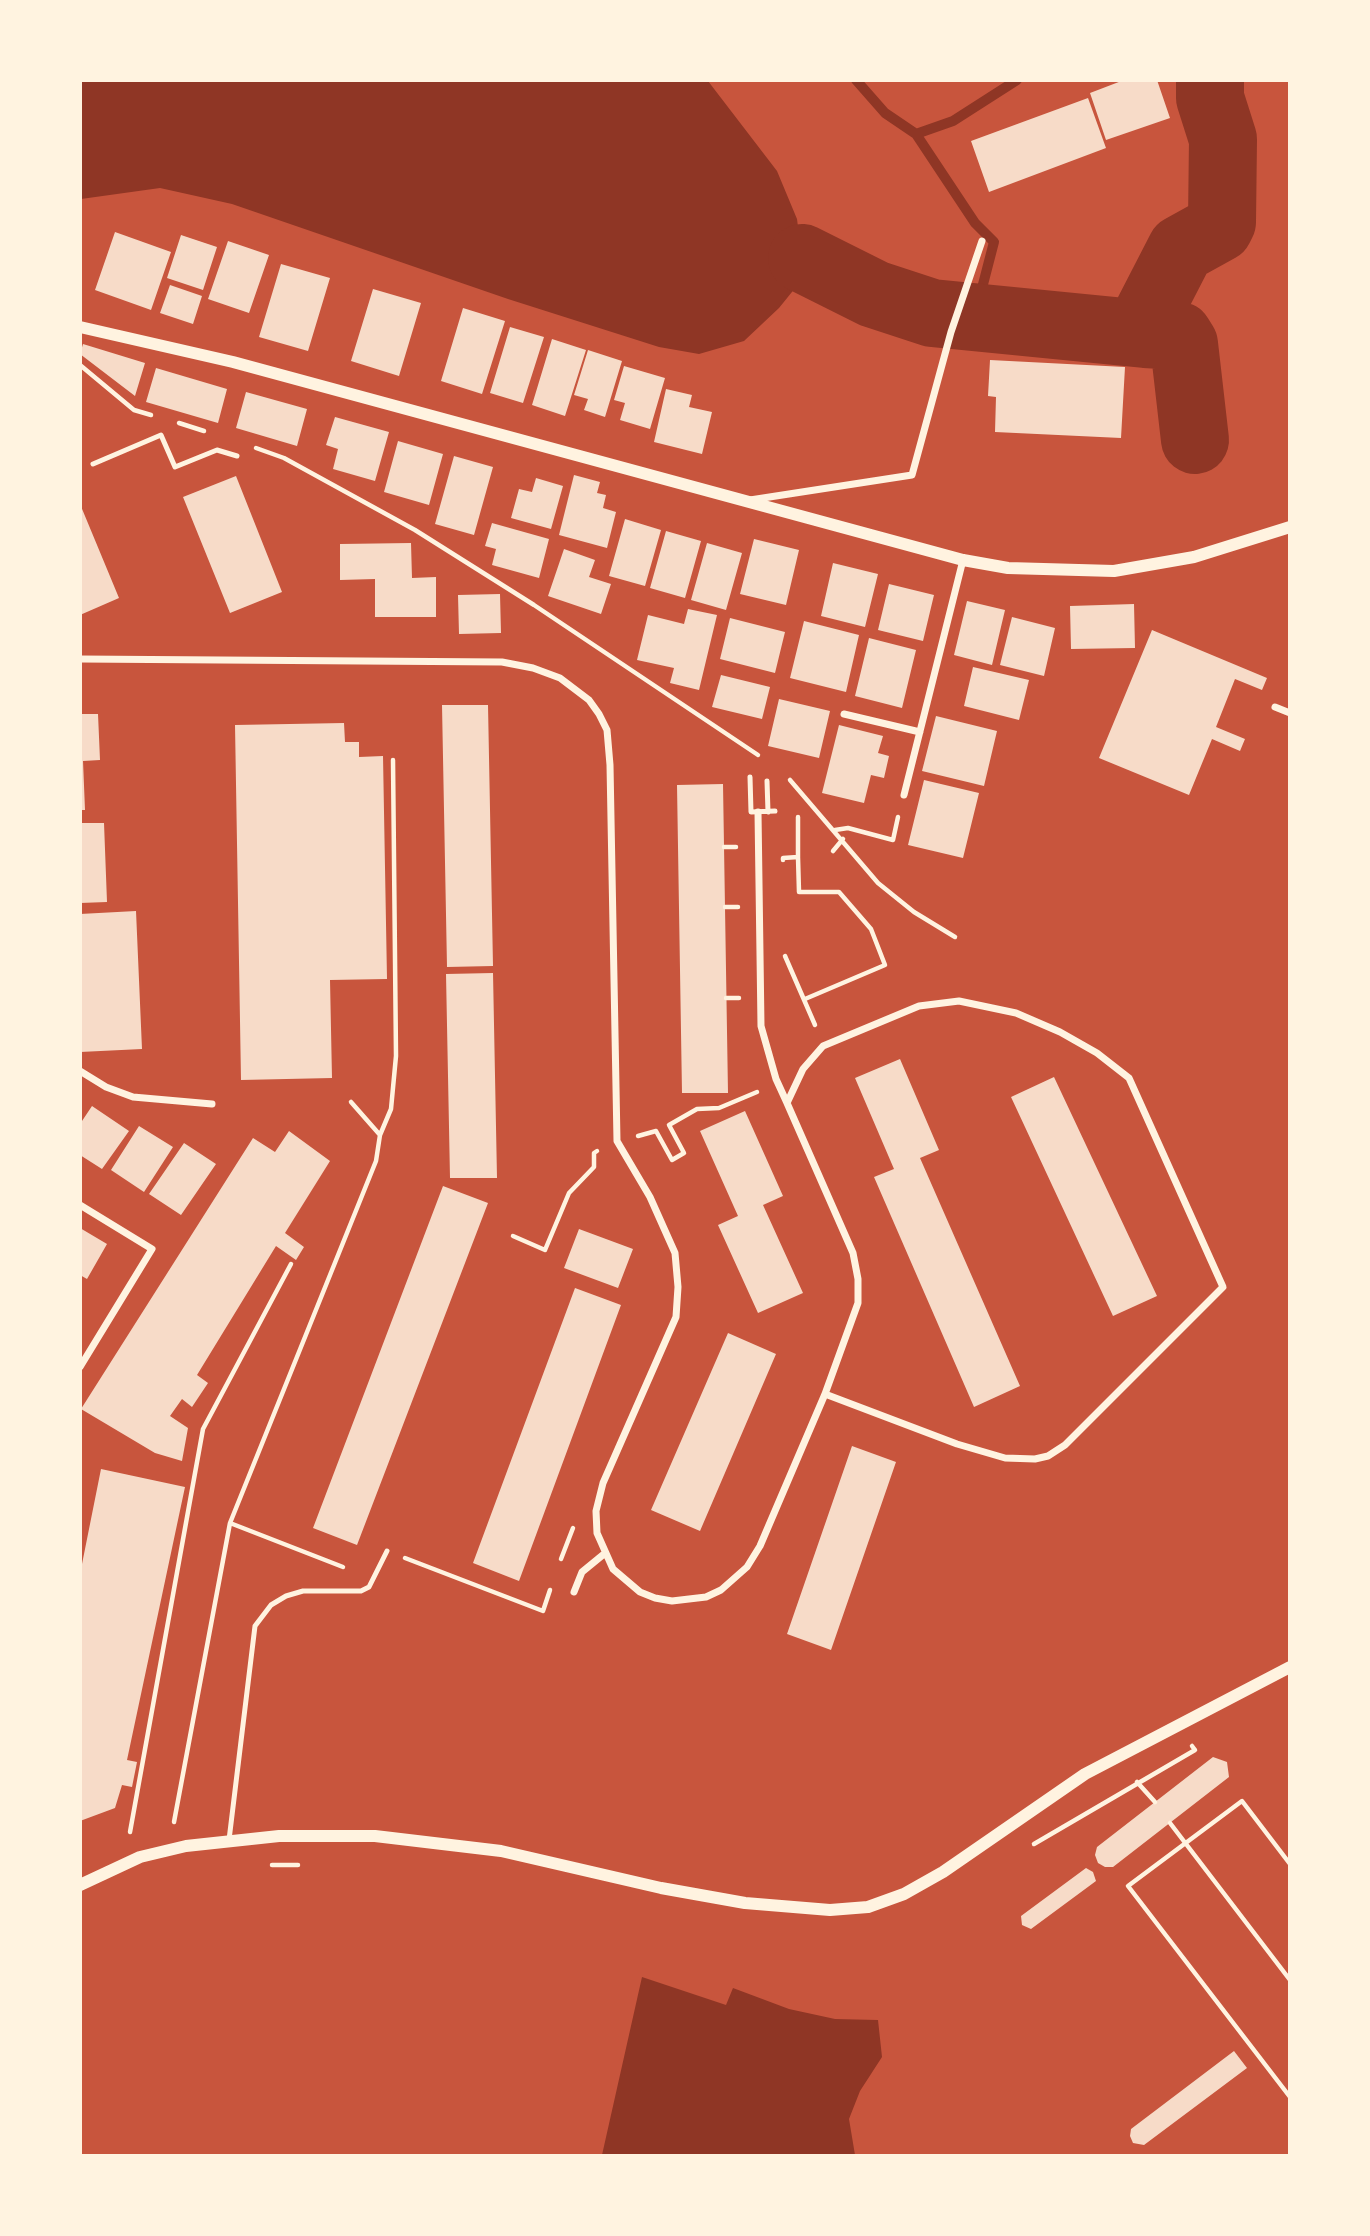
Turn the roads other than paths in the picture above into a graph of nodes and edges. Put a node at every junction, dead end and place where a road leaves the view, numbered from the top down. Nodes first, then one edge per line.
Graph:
1 (982, 241) dead end
2 (80, 327) edge
3 (237, 456) dead end
4 (93, 464) dead end
5 (743, 500) junction
6 (1290, 527) edge
7 (963, 560) junction
8 (80, 659) edge
9 (1275, 706) dead end
10 (844, 713) dead end
11 (1290, 713) edge
12 (920, 733) junction
13 (750, 777) dead end
14 (767, 781) dead end
15 (904, 795) road end
16 (758, 812) junction
17 (80, 1071) edge
18 (787, 1103) junction
19 (212, 1104) dead end
20 (80, 1205) edge
21 (80, 1367) edge
22 (825, 1394) junction
23 (387, 1551) dead end
24 (604, 1554) junction
25 (574, 1592) dead end
26 (1290, 1667) edge
27 (229, 1840) junction
28 (80, 1885) edge

1 - 5 street
2 - 5 street
3 - 4 lane
5 - 7 street
6 - 7 street
7 - 12 street
8 - 24 street
9 - 11 street
10 - 12 street
12 - 15 street
13 - 16 lane
14 - 16 lane
16 - 18 street
17 - 19 street
18 - 22 street
18 - 22 street
20 - 21 street
22 - 24 street
23 - 27 lane
24 - 25 street
26 - 27 street
27 - 28 street

